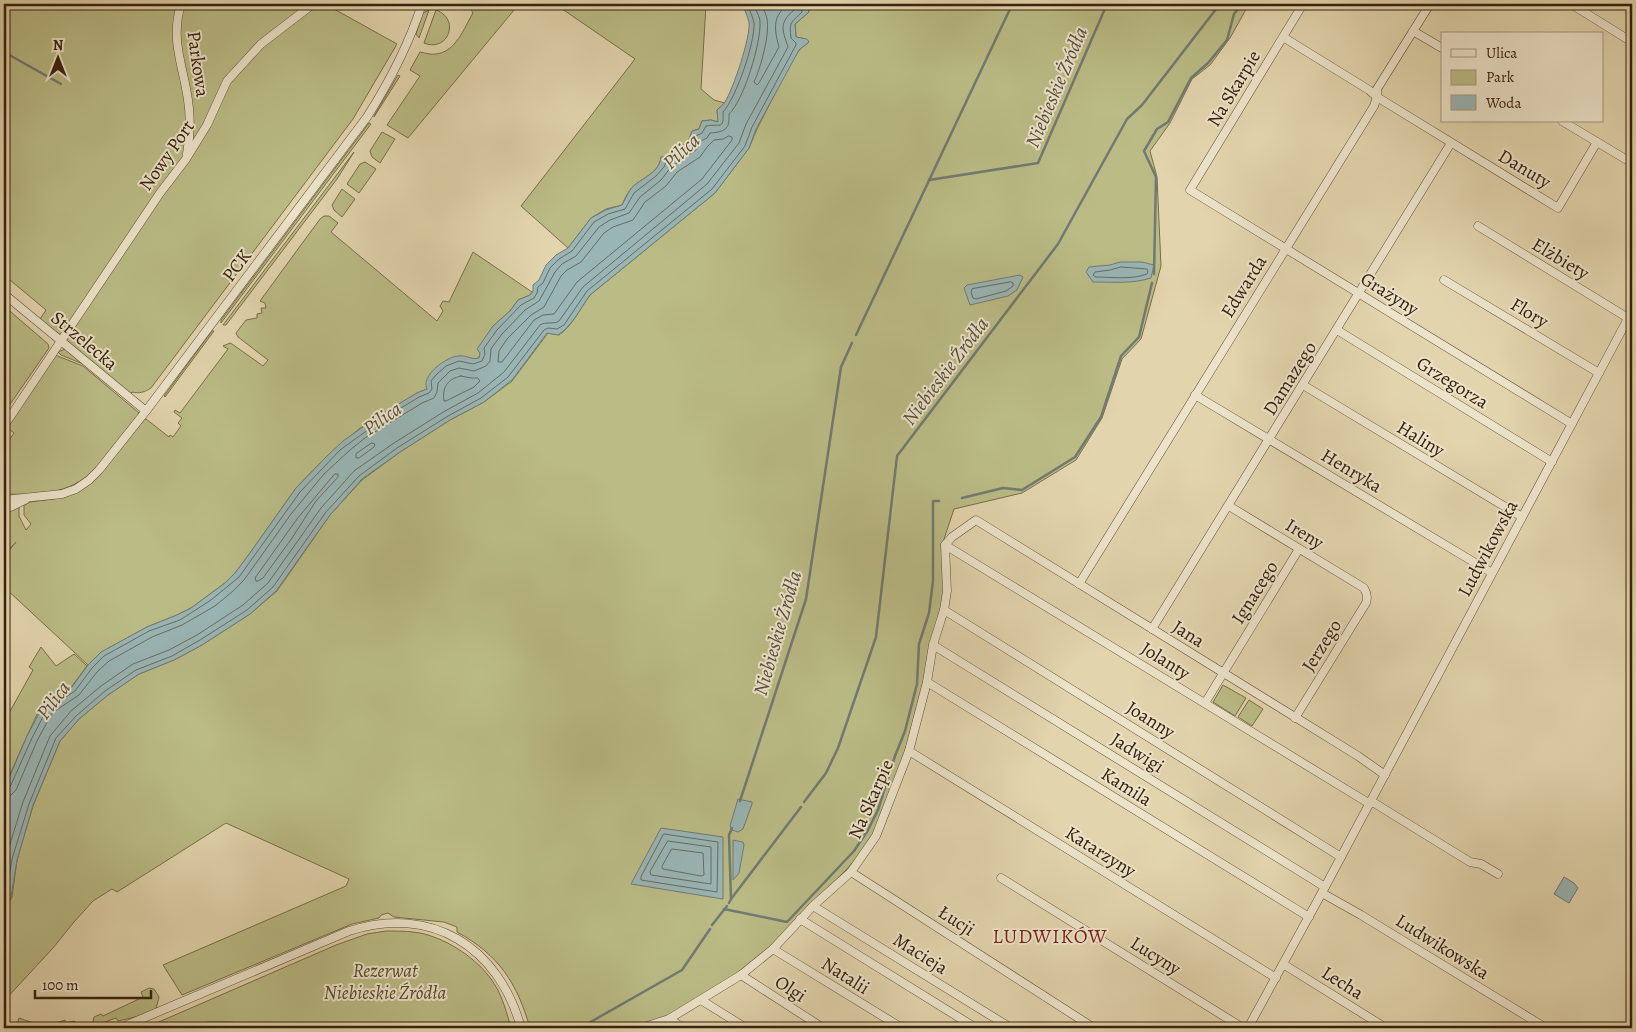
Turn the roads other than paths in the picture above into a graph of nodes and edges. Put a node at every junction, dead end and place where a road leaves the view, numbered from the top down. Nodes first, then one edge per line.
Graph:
1 (181, 4) edge
2 (313, 4) edge
3 (422, 4) edge
4 (1303, 4) edge
5 (1430, 4) edge
6 (1571, 4) edge
7 (1413, 31) junction
8 (1283, 37) junction
9 (1632, 42) edge
10 (1441, 47) edge
11 (1377, 97) junction
12 (1564, 122) edge
13 (1597, 142) junction
14 (1452, 143) junction
15 (186, 159) junction
16 (1632, 163) edge
17 (1190, 190) joint
18 (1478, 226) dead end
19 (1286, 248) junction
20 (1444, 280) dead end
21 (1359, 293) junction
22 (4, 294) edge
23 (1630, 315) edge
24 (1337, 330) junction
25 (61, 341) junction
26 (1599, 373) junction
27 (1303, 385) junction
28 (1195, 395) junction
29 (146, 411) junction
30 (1572, 424) junction
31 (4, 426) edge
32 (1270, 439) junction
33 (1552, 462) junction
34 (29, 498) junction
35 (4, 500) edge
36 (1229, 506) junction
37 (4, 510) edge
38 (1522, 517) junction
39 (945, 545) junction
40 (1300, 549) junction
41 (1492, 574) junction
42 (1079, 584) junction
43 (1364, 588) joint
44 (944, 610) junction
45 (1152, 629) junction
46 (933, 645) junction
47 (1223, 673) junction
48 (928, 682) junction
49 (1205, 703) junction
50 (1295, 718) junction
51 (909, 751) junction
52 (1385, 775) junction
53 (1370, 802) junction
54 (1341, 857) junction
55 (851, 872) junction
56 (1498, 874) dead end
57 (1001, 878) dead end
58 (1324, 890) junction
59 (813, 906) junction
60 (1309, 917) junction
61 (800, 919) junction
62 (772, 949) junction
63 (1283, 964) junction
64 (741, 975) junction
65 (1276, 978) junction
66 (701, 1000) junction
67 (670, 1020) junction
68 (120, 1028) edge
69 (521, 1028) edge
70 (645, 1028) edge
71 (684, 1028) edge
72 (746, 1028) edge
73 (823, 1028) edge
74 (902, 1028) edge
75 (976, 1028) edge
76 (1011, 1028) edge
77 (1094, 1028) edge
78 (1243, 1028) edge
79 (1248, 1028) edge
80 (1386, 1028) edge
81 (1546, 1028) edge

1 - 15 street, Parkowa
2 - 15 street, Nowy Port
3 - 29 street, PCK
4 - 8 street, Na Skarpie
5 - 7 street, Edwarda
6 - 9 street
7 - 10 street
7 - 11 street, Edwarda
8 - 11 street, Danuty
8 - 17 street, Na Skarpie
11 - 14 street, Danuty
11 - 19 street, Edwarda
12 - 13 street
13 - 14 street, Danuty
13 - 16 street
14 - 21 street, Damazego
15 - 25 street, Nowy Port
17 - 19 street, Grażyny
18 - 23 street, Elżbiety
19 - 21 street, Grażyny
19 - 28 street, Edwarda
20 - 26 street, Flory
21 - 24 street, Damazego
21 - 30 street, Grażyny
22 - 25 street, Strzelecka
23 - 26 street, Ludwikowska
24 - 27 street, Damazego
24 - 33 street, Grzegorza
25 - 29 street, Strzelecka
25 - 31 street, Nowy Port
26 - 30 street, Ludwikowska
27 - 32 street, Damazego
27 - 38 street, Haliny
28 - 32 street, Henryka
28 - 42 street, Edwarda
29 - 34 street, PCK
30 - 33 street, Ludwikowska
32 - 36 street, Damazego
32 - 41 street, Henryka
33 - 38 street, Ludwikowska
34 - 35 street, PCK
34 - 37 street, PCK
36 - 40 street, Ireny
36 - 45 street, Damazego
38 - 41 street, Ludwikowska
39 - 42 street, Jana
39 - 44 street, Na Skarpie
39 - 49 street, Jolanty
40 - 43 street, Ireny
40 - 47 street, Ignacego
41 - 52 street, Ludwikowska
42 - 45 street, Jana
43 - 50 street, Jerzego
44 - 46 street, Na Skarpie
44 - 54 street, Joanny
45 - 47 street, Jana
46 - 48 street, Na Skarpie
46 - 58 street, Jadwigi
47 - 49 street, Ignacego
47 - 50 street, Jana
48 - 51 street, Na Skarpie
48 - 60 street, Kamila
49 - 53 street, Jolanty
50 - 52 street, Jana
51 - 55 street, Na Skarpie
51 - 65 street, Katarzyny
52 - 53 street, Ludwikowska
53 - 54 street, Ludwikowska
53 - 56 street
54 - 58 street, Ludwikowska
55 - 59 street, Na Skarpie
55 - 77 street, Łucji
57 - 78 street, Lucyny
58 - 60 street, Ludwikowska
58 - 81 street, Ludwikowska
59 - 61 street, Na Skarpie
59 - 76 street, Macieja
60 - 63 street, Ludwikowska
61 - 62 street, Na Skarpie
61 - 75 street
62 - 64 street, Na Skarpie
62 - 74 street, Natalii
63 - 65 street, Ludwikowska
63 - 80 street, Lecha
64 - 66 street, Na Skarpie
64 - 73 street, Olgi
65 - 79 street, Ludwikowska
66 - 67 street, Na Skarpie
66 - 72 street
67 - 70 street, Na Skarpie
67 - 71 street
68 - 69 street

